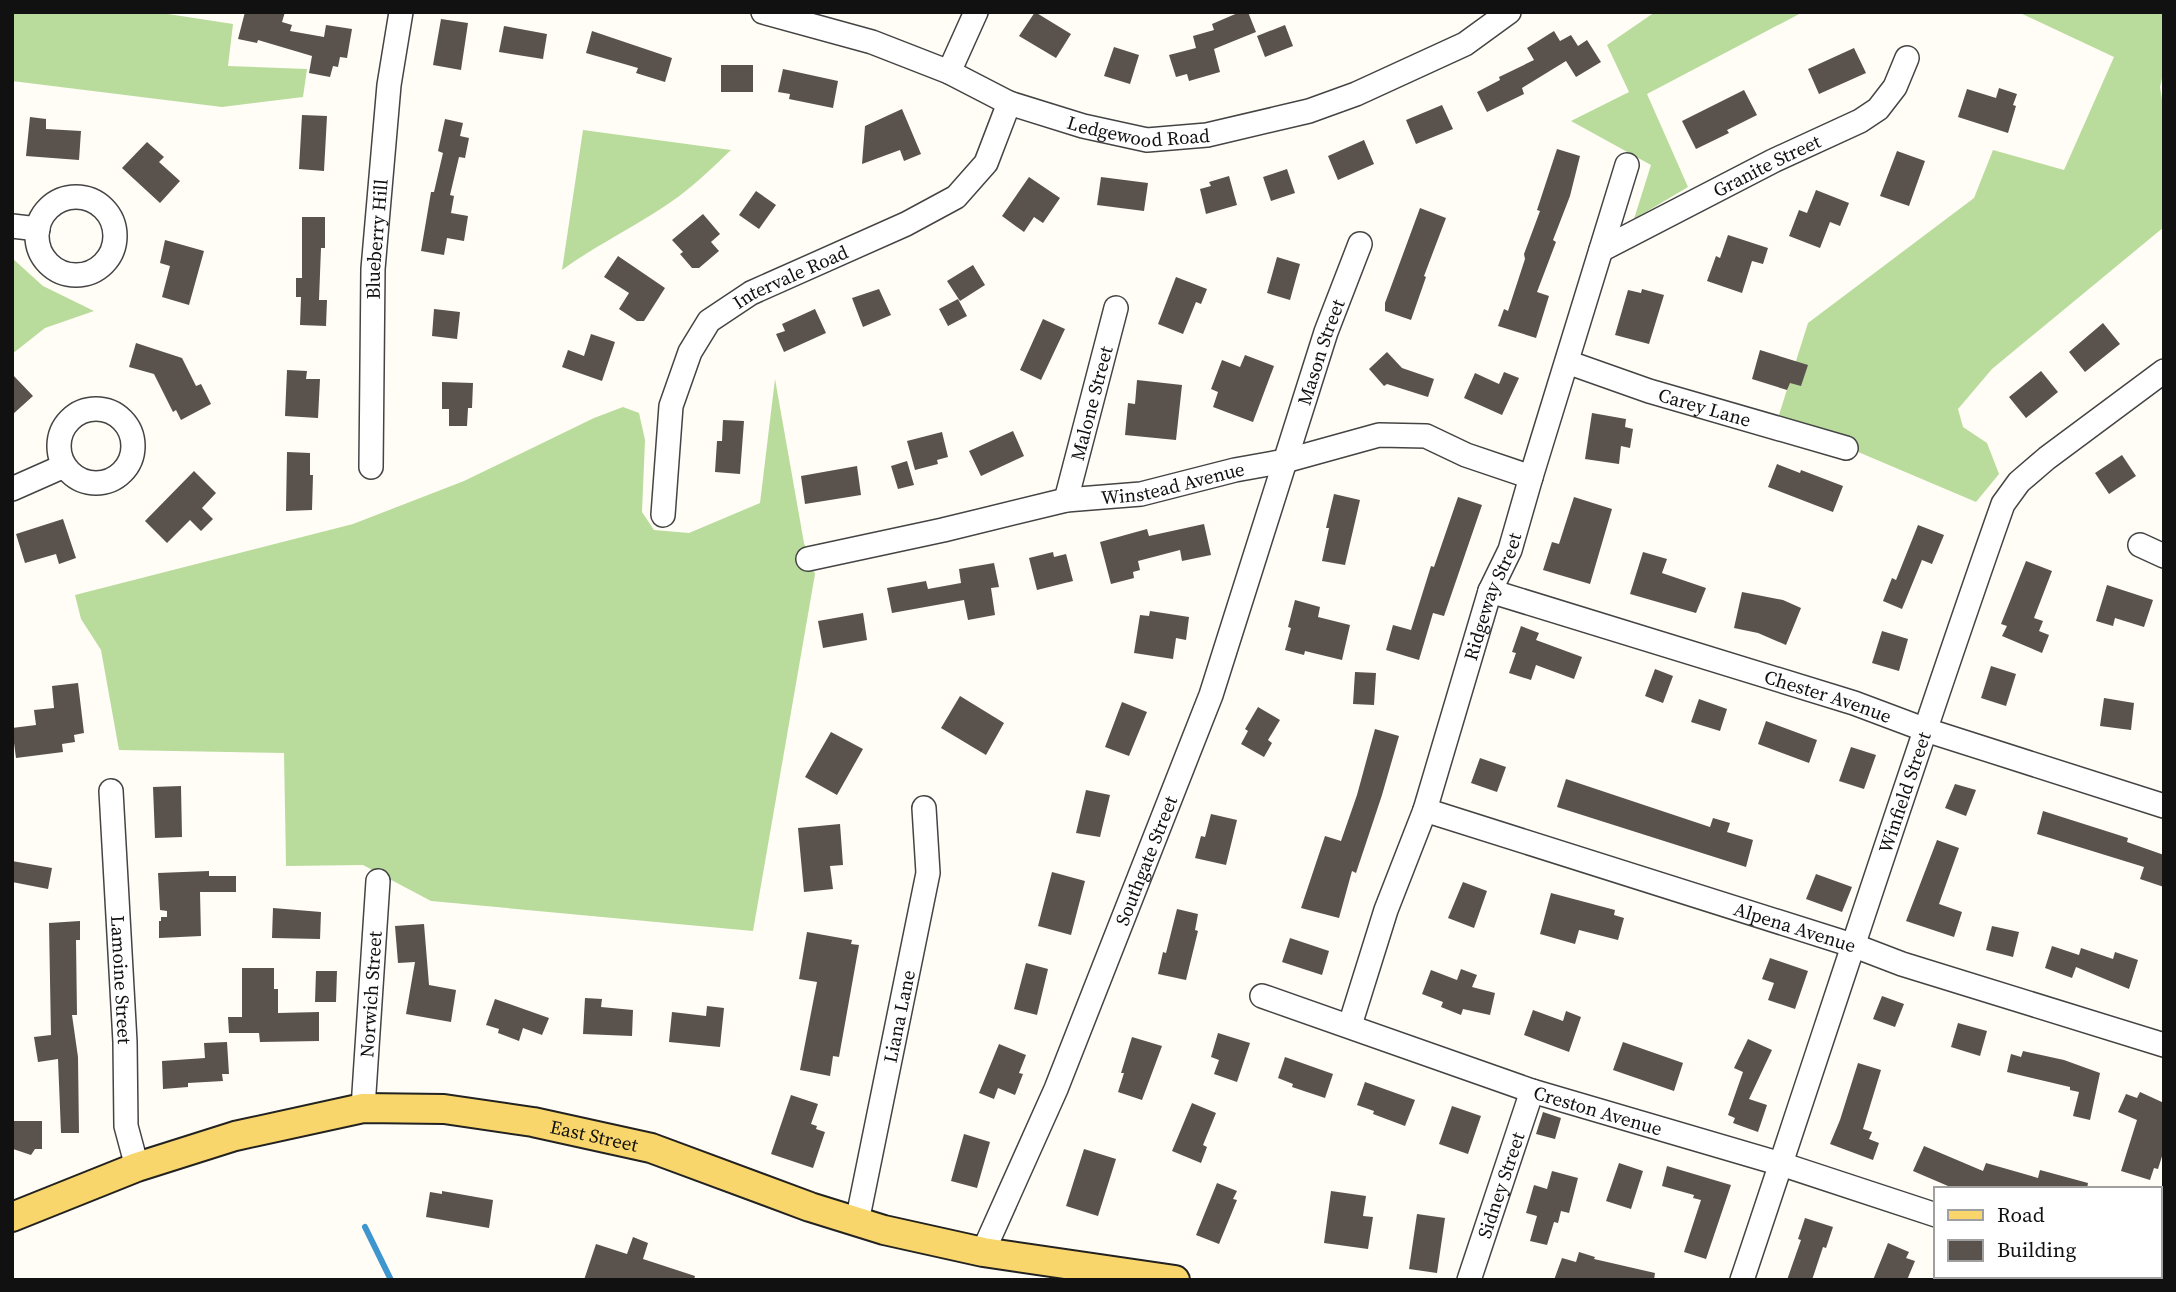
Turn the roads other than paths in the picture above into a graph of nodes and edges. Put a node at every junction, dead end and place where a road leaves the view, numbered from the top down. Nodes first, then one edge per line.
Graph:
1 (401, 12) edge
2 (763, 12) edge
3 (976, 12) edge
4 (1508, 12) edge
5 (1907, 58) dead end
6 (949, 72) junction
7 (1009, 103) junction
8 (1627, 165) dead end
9 (12, 226) edge
10 (38, 229) dead end
11 (1360, 244) dead end
12 (1601, 250) junction
13 (1116, 308) dead end
14 (1567, 362) junction
15 (2164, 371) edge
16 (1846, 448) dead end
17 (1285, 461) junction
18 (64, 466) dead end
19 (371, 467) dead end
20 (1531, 477) junction
21 (12, 489) edge
22 (1066, 500) junction
23 (663, 515) dead end
24 (2140, 545) dead end
25 (2164, 556) edge
26 (808, 559) dead end
27 (1490, 591) junction
28 (1926, 730) junction
29 (111, 791) dead end
30 (2164, 806) edge
31 (924, 808) dead end
32 (1425, 810) junction
33 (378, 881) dead end
34 (1855, 946) junction
35 (1262, 996) dead end
36 (1350, 1025) junction
37 (2164, 1045) edge
38 (1532, 1091) junction
39 (363, 1108) junction
40 (1781, 1164) junction
41 (137, 1167) junction
42 (1934, 1214) edge
43 (12, 1217) edge
44 (858, 1222) junction
45 (983, 1252) junction
46 (1142, 1278) edge
47 (1175, 1280) edge
48 (1469, 1280) edge
49 (1742, 1280) edge

1 - 19 street, Blueberry Hill
2 - 6 street, Ledgewood Road
3 - 6 street
4 - 7 street, Ledgewood Road
5 - 12 street, Granite Street
6 - 7 street, Ledgewood Road
7 - 23 street, Intervale Road
8 - 12 street, Ridgeway Street
9 - 10 street
11 - 17 street, Mason Street
12 - 14 street, Ridgeway Street
13 - 22 street, Malone Street
14 - 16 street, Carey Lane
14 - 20 street, Ridgeway Street
15 - 28 street, Winfield Street
17 - 20 street, Winstead Avenue
17 - 22 street, Winstead Avenue
17 - 45 street, Southgate Street
18 - 21 street
20 - 27 street, Ridgeway Street
22 - 26 street, Winstead Avenue
24 - 25 street
27 - 28 street, Chester Avenue
27 - 32 street, Ridgeway Street
28 - 30 street, Chester Avenue
28 - 34 street, Winfield Street
29 - 41 street, Lamoine Street
31 - 44 street, Liana Lane
32 - 34 street, Alpena Avenue
32 - 36 street, Ridgeway Street
33 - 39 street, Norwich Street
34 - 37 street, Alpena Avenue
34 - 40 street, Winfield Street
35 - 36 street, Creston Avenue
36 - 38 street, Creston Avenue
38 - 40 street, Creston Avenue
38 - 48 street, Sidney Street
39 - 41 main road, East Street
39 - 44 main road, East Street
40 - 42 street, Creston Avenue
40 - 49 street, Winfield Street
41 - 43 main road, East Street
44 - 45 main road, East Street
45 - 46 main road, East Street
46 - 47 main road, East Street

